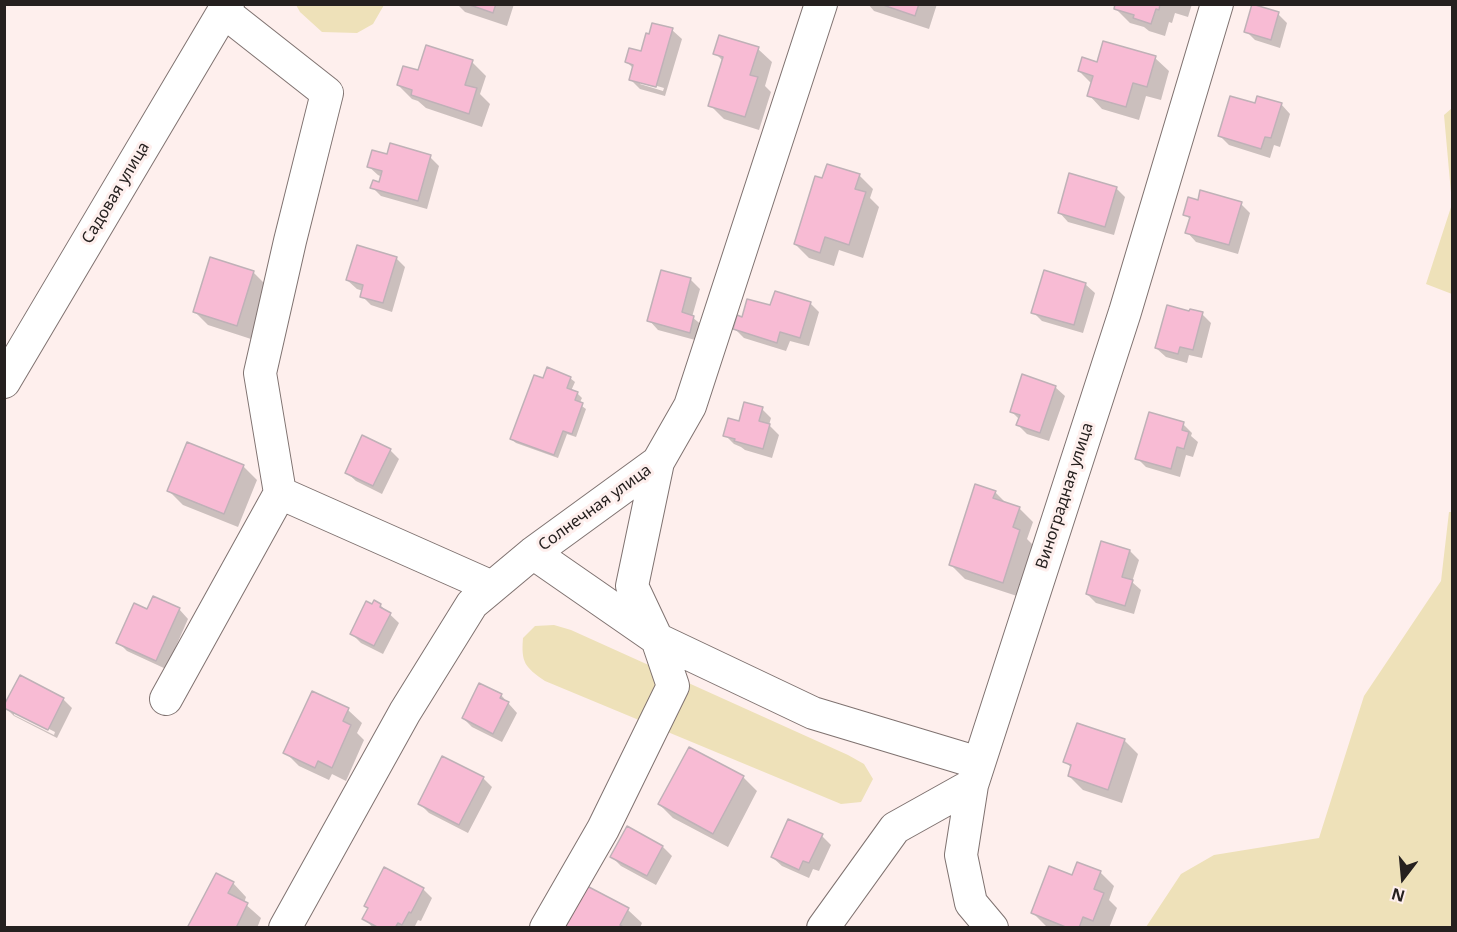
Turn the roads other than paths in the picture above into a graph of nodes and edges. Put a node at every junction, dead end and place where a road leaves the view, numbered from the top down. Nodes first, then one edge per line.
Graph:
1 (821, 4) edge
2 (1217, 4) edge
3 (226, 8) edge
4 (4, 382) edge
5 (658, 462) junction
6 (280, 493) junction
7 (533, 553) junction
8 (492, 587) junction
9 (657, 639) junction
10 (166, 699) dead end
11 (976, 774) junction
12 (285, 927) edge
13 (546, 927) edge
14 (823, 927) edge
15 (992, 927) edge

1 - 5 street, Солнечная улица
2 - 11 street, Виноградная улица
3 - 4 street, Садовая улица
3 - 6 street
5 - 7 street, Солнечная улица
5 - 9 street
6 - 8 street
6 - 10 street
7 - 8 street, Солнечная улица
7 - 9 street
8 - 12 street, Солнечная улица
9 - 11 street
9 - 13 street
11 - 14 street
11 - 15 street, Виноградная улица

